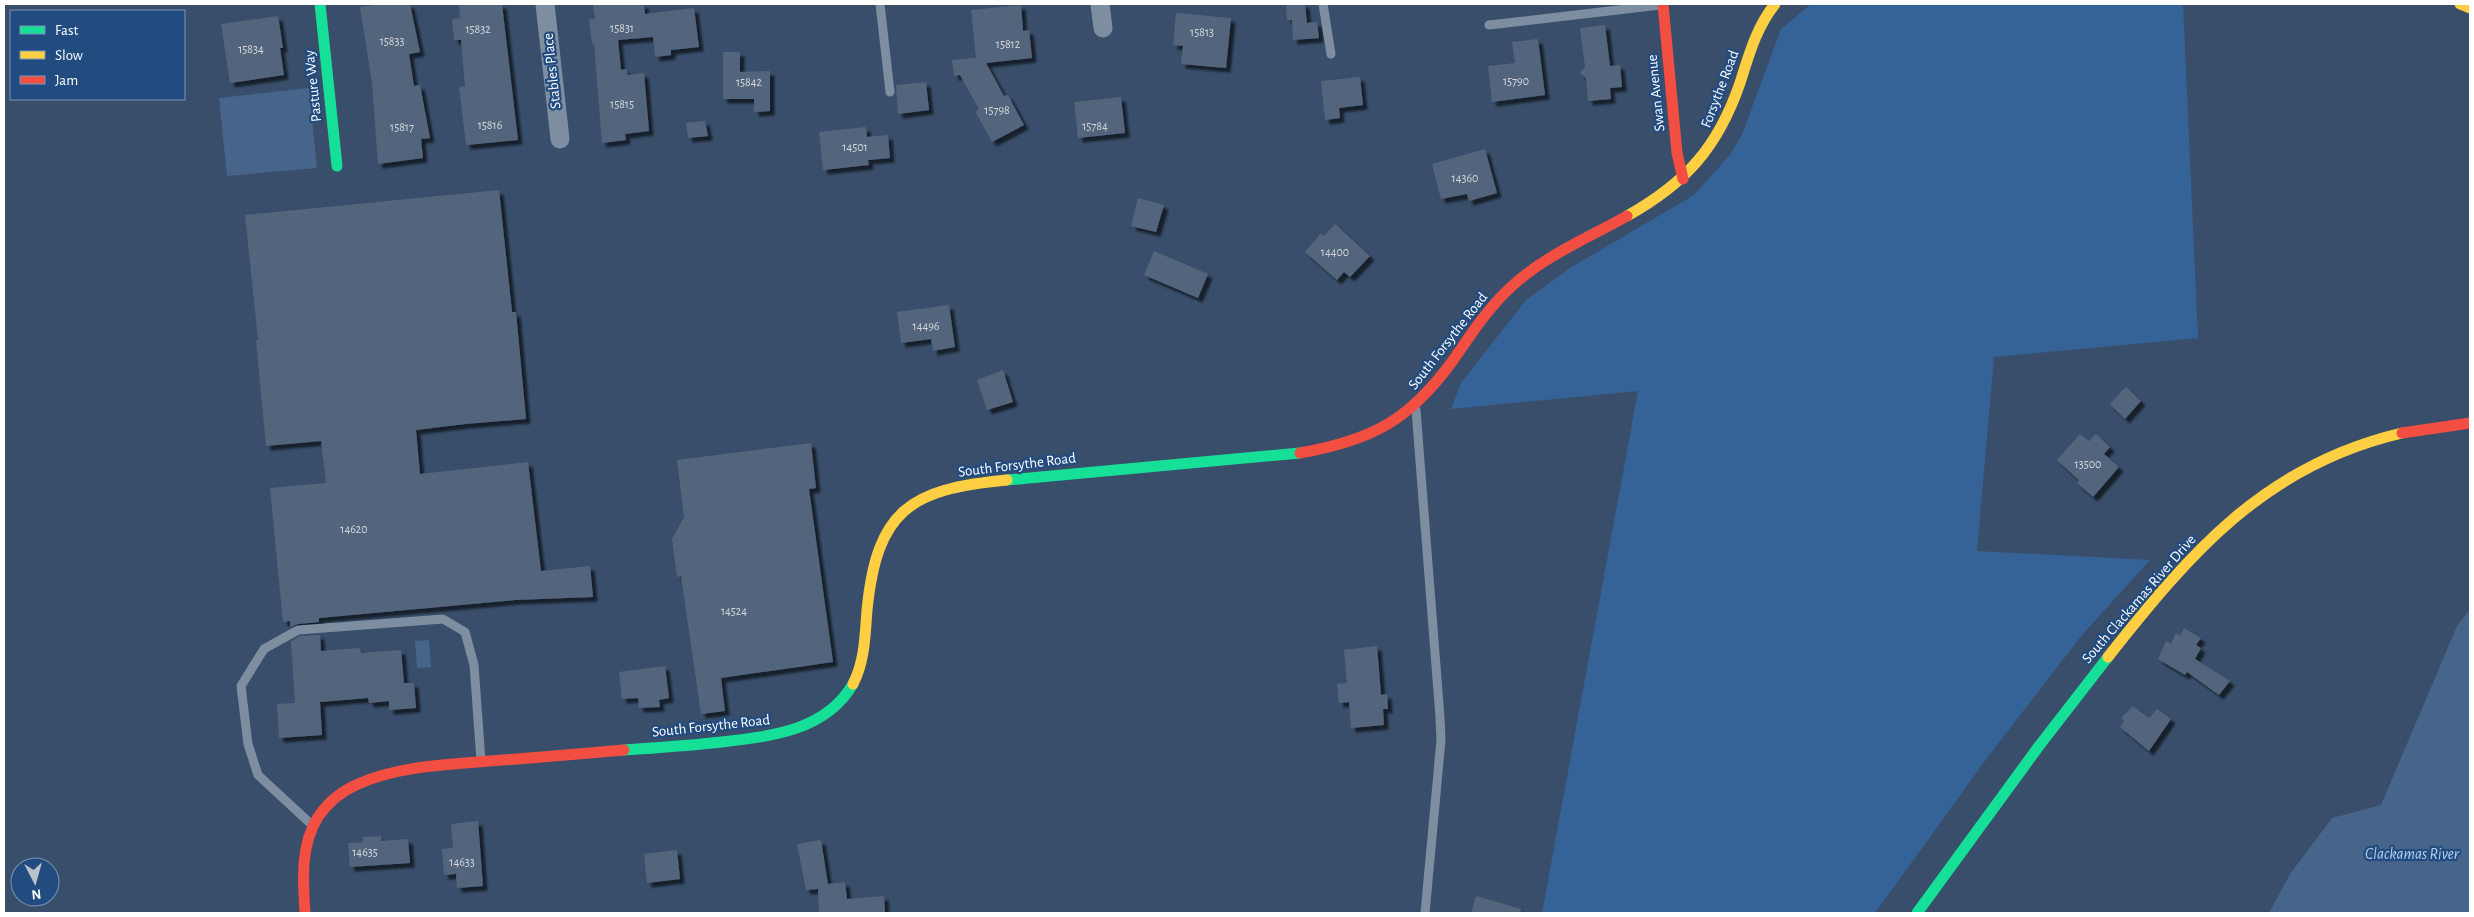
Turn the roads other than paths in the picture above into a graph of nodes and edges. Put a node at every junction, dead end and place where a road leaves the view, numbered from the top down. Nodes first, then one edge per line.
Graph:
1 (320, 4) edge
2 (545, 4) edge
3 (880, 4) edge
4 (1100, 4) edge
5 (1324, 4) edge
6 (1663, 4) edge
7 (1775, 4) edge
8 (2460, 4) edge
9 (2470, 8) edge
10 (1489, 25) dead end
11 (1103, 28) dead end
12 (1331, 54) dead end
13 (890, 92) dead end
14 (560, 139) dead end
15 (337, 166) dead end
16 (1683, 179) junction
17 (1415, 405) junction
18 (2470, 424) edge
19 (481, 762) junction
20 (312, 826) junction
21 (305, 913) edge
22 (1425, 913) edge
23 (1917, 913) edge

1 - 15 street, Pasture Way
2 - 14 street, Stables Place
3 - 13 lane
4 - 11 street
5 - 12 lane
6 - 10 lane
6 - 16 street, Swan Avenue
7 - 16 street, Forsythe Road
8 - 9 street
16 - 17 street, South Forsythe Road
17 - 19 street, South Forsythe Road
17 - 22 lane
18 - 23 street, South Clackamas River Drive
19 - 20 street, South Forsythe Road
19 - 20 lane
20 - 21 street, South Forsythe Road

